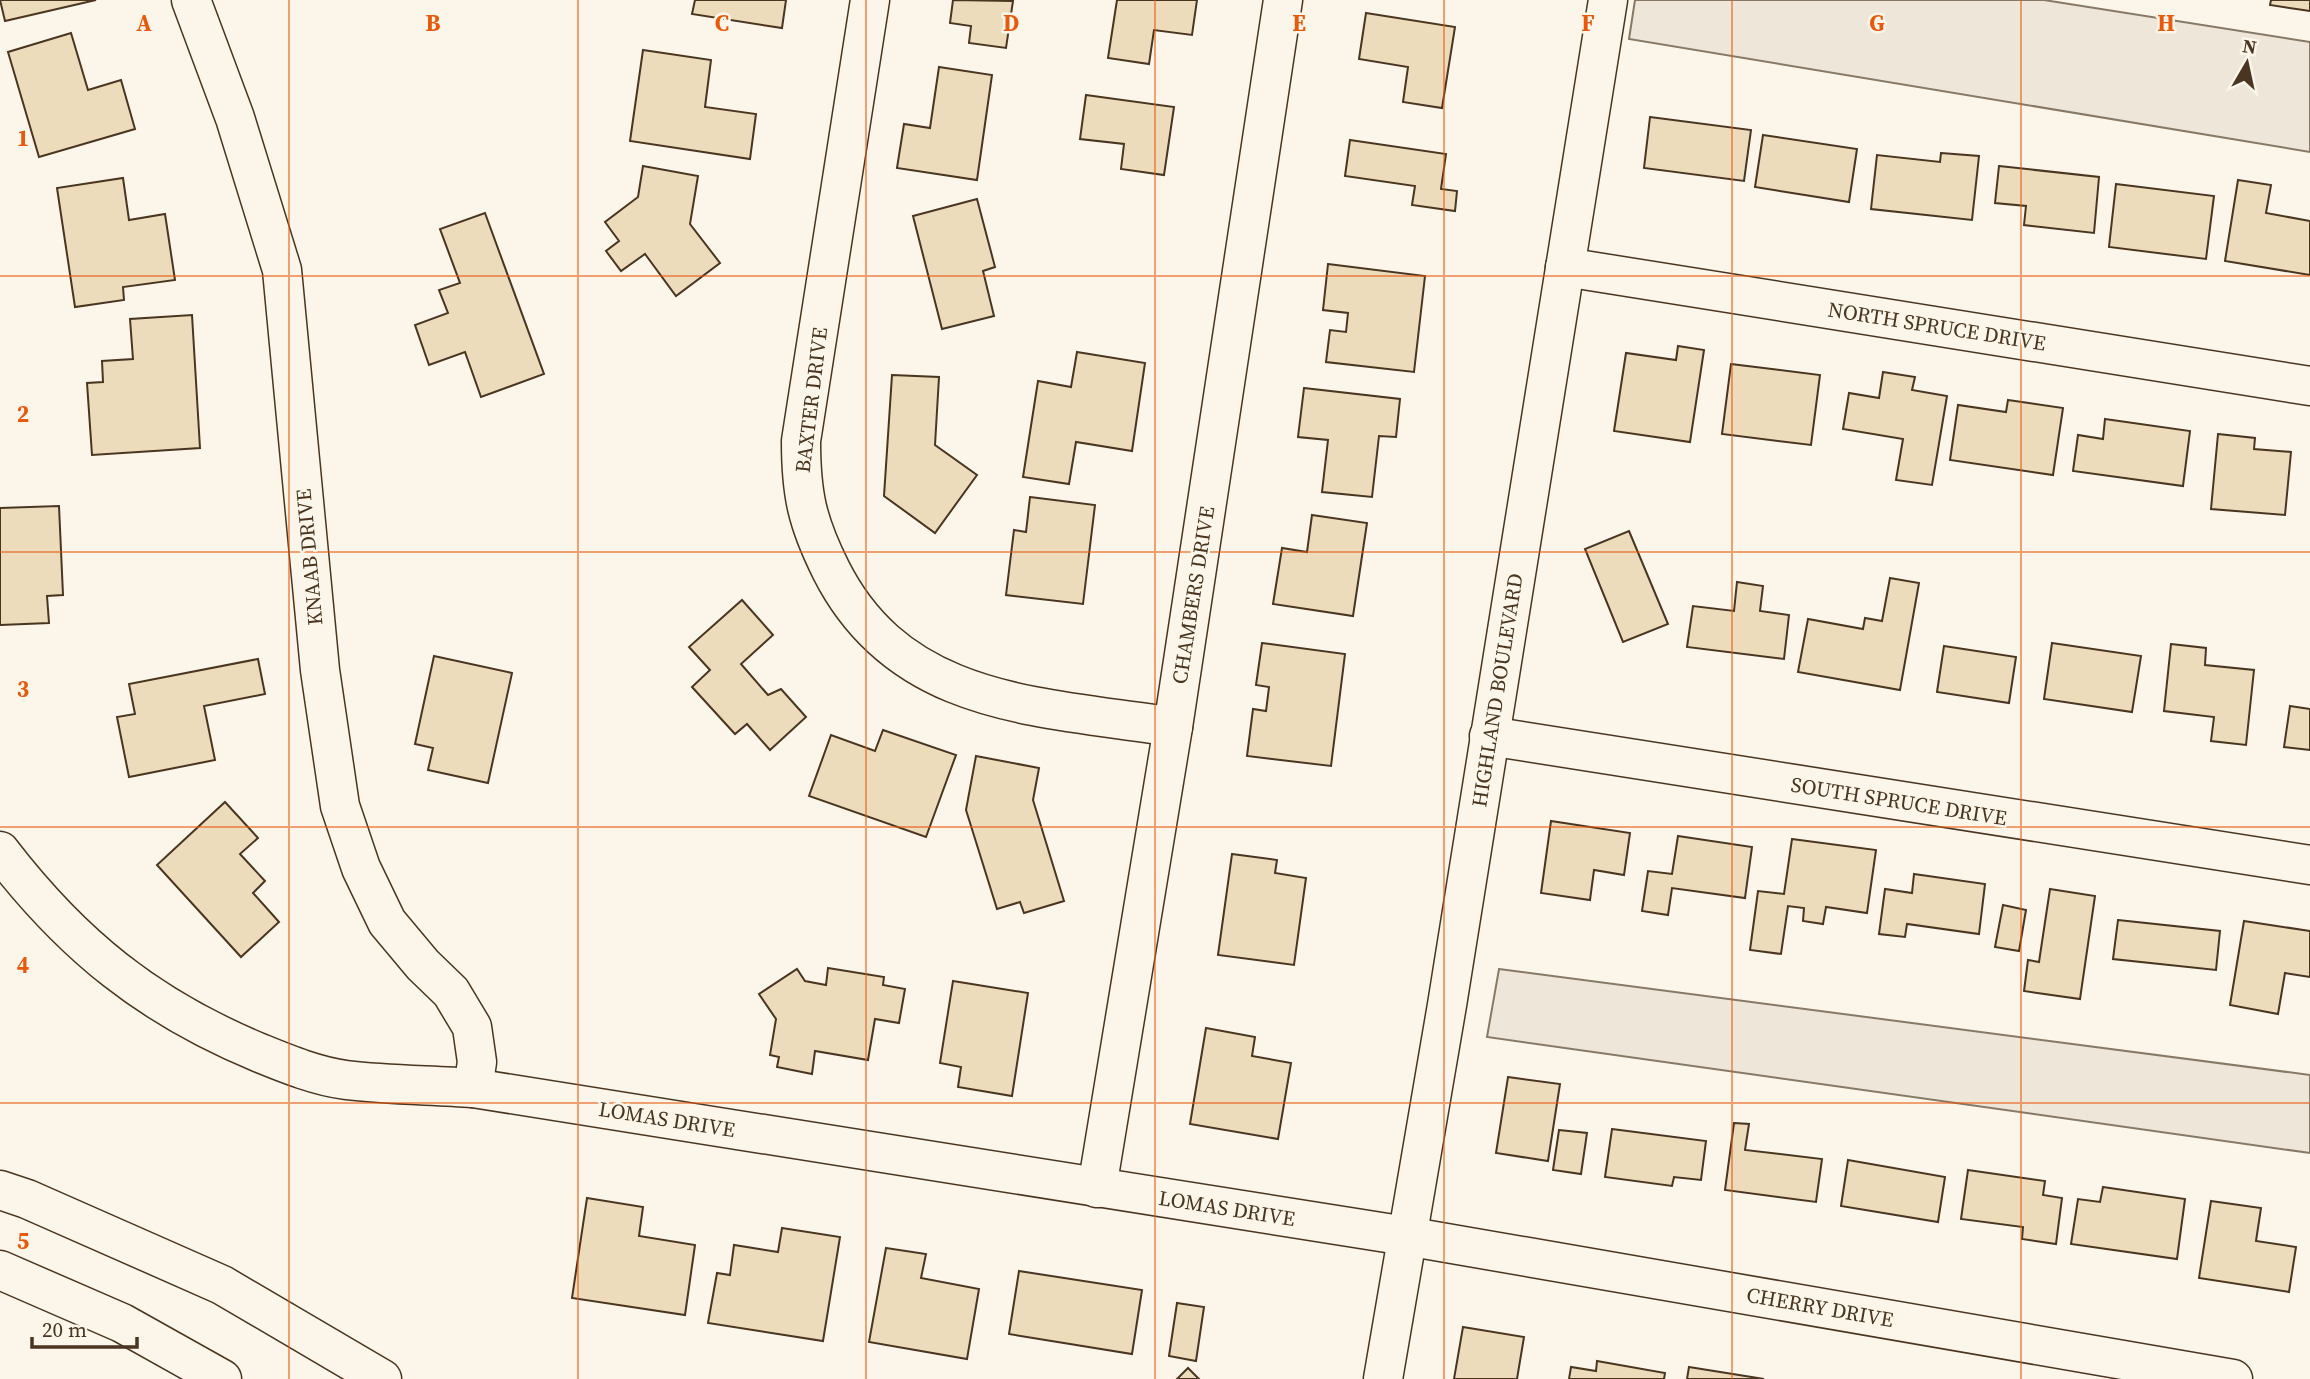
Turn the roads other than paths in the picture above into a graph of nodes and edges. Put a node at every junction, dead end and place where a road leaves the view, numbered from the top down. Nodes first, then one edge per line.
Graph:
1 (191, 0) edge
2 (870, 0) edge
3 (1283, 0) edge
4 (1608, 0) edge
5 (1565, 267) junction
6 (2310, 386) edge
7 (1173, 727) junction
8 (1489, 736) junction
9 (0, 850) edge
10 (2310, 865) edge
11 (473, 1088) junction
12 (1097, 1188) junction
13 (0, 1190) edge
14 (1406, 1236) junction
15 (0, 1270) edge
16 (222, 1379) edge
17 (382, 1379) edge
18 (1382, 1379) edge
19 (2233, 1379) edge

1 - 11 street, KNAAB DRIVE
2 - 7 street, BAXTER DRIVE
3 - 7 street, CHAMBERS DRIVE
4 - 5 street, HIGHLAND BOULEVARD
5 - 6 street, NORTH SPRUCE DRIVE
5 - 8 street, HIGHLAND BOULEVARD
7 - 12 street, CHAMBERS DRIVE
8 - 10 street, SOUTH SPRUCE DRIVE
8 - 14 street, HIGHLAND BOULEVARD
9 - 11 street, LOMAS DRIVE
11 - 12 street, LOMAS DRIVE
12 - 14 street, LOMAS DRIVE
13 - 17 street
14 - 18 street, HIGHLAND BOULEVARD
14 - 19 street, CHERRY DRIVE
15 - 16 street

